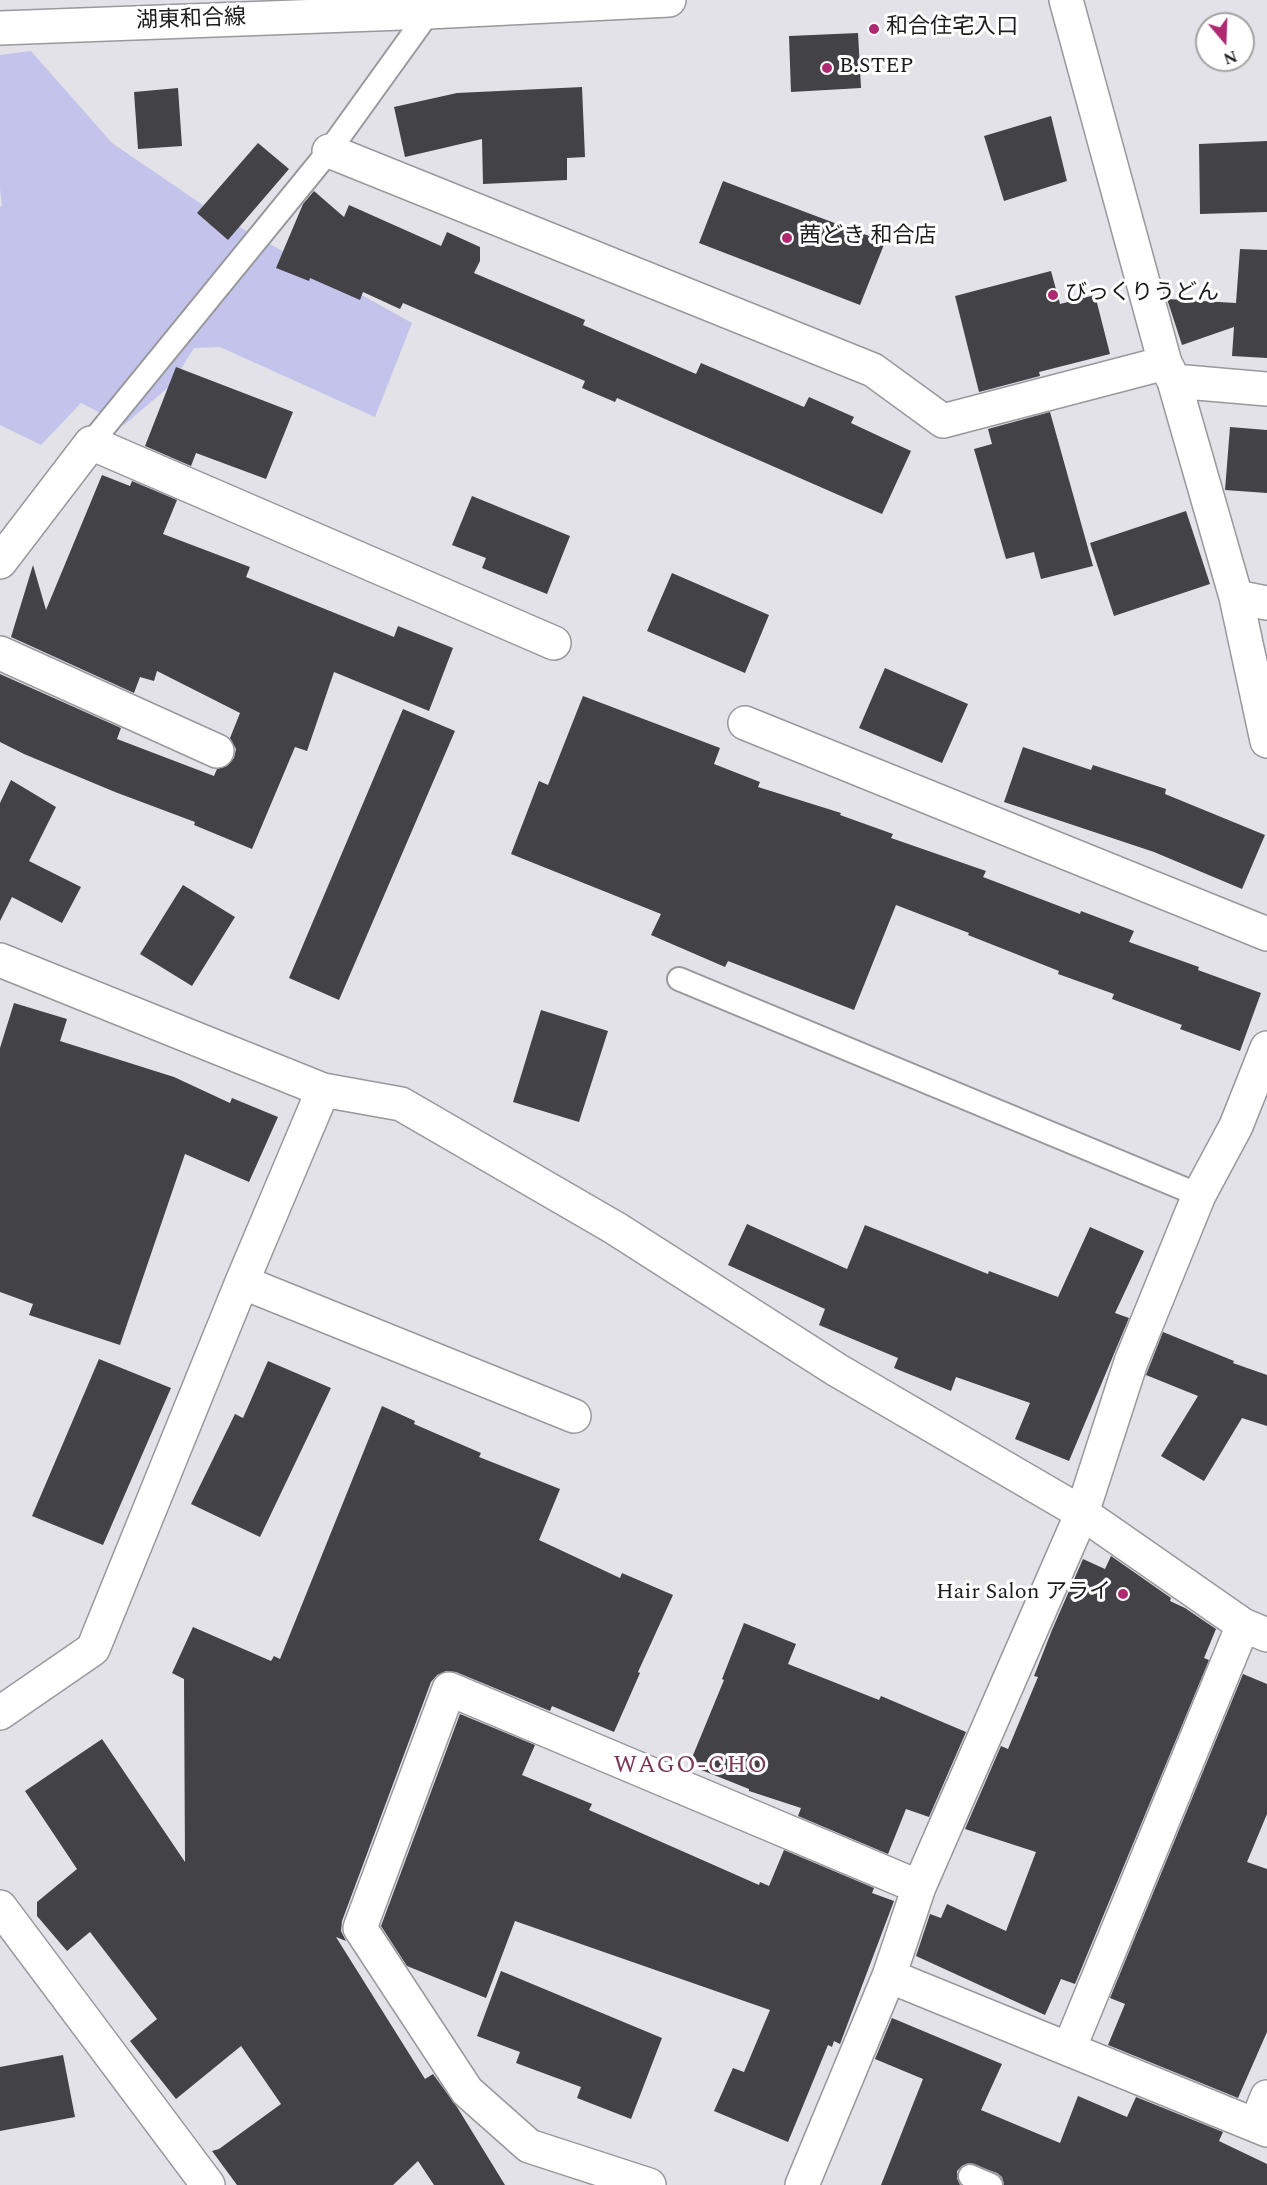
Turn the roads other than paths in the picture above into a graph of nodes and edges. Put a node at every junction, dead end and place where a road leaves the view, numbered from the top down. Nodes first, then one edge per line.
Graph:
1 (669, 0) edge
2 (1066, 0) edge
3 (434, 6) edge
4 (0, 28) edge
5 (329, 151) junction
6 (1169, 372) junction
7 (1267, 389) edge
8 (91, 442) junction
9 (0, 562) edge
10 (1251, 600) edge
11 (554, 642) dead end
12 (0, 653) edge
13 (745, 723) dead end
14 (1267, 741) edge
15 (217, 752) dead end
16 (1267, 934) edge
17 (0, 960) edge
18 (679, 980) dead end
19 (1267, 1048) edge
20 (323, 1090) junction
21 (1199, 1195) junction
22 (242, 1282) junction
23 (574, 1416) dead end
24 (1082, 1513) junction
25 (1255, 1630) edge
26 (0, 1713) edge
27 (919, 1887) junction
28 (0, 1907) edge
29 (889, 1976) junction
30 (1069, 2049) junction
31 (1263, 2118) edge
32 (970, 2176) dead end
33 (208, 2185) edge
34 (649, 2185) edge
35 (802, 2185) edge
36 (991, 2185) edge

1 - 3 street, 湖東和合線
2 - 6 street
3 - 4 street, 湖東和合線
3 - 5 lane
5 - 6 street
5 - 8 lane
6 - 7 street
6 - 10 street
8 - 9 street
8 - 11 street
10 - 14 street
12 - 15 street
13 - 16 street
17 - 20 street
18 - 21 lane
19 - 21 street
20 - 22 street
20 - 24 street
21 - 24 street
22 - 23 street
22 - 26 street
24 - 25 street
24 - 27 street
25 - 30 street
27 - 29 street
27 - 34 street
28 - 33 street
29 - 30 street
29 - 35 street
30 - 31 street
32 - 36 lane

